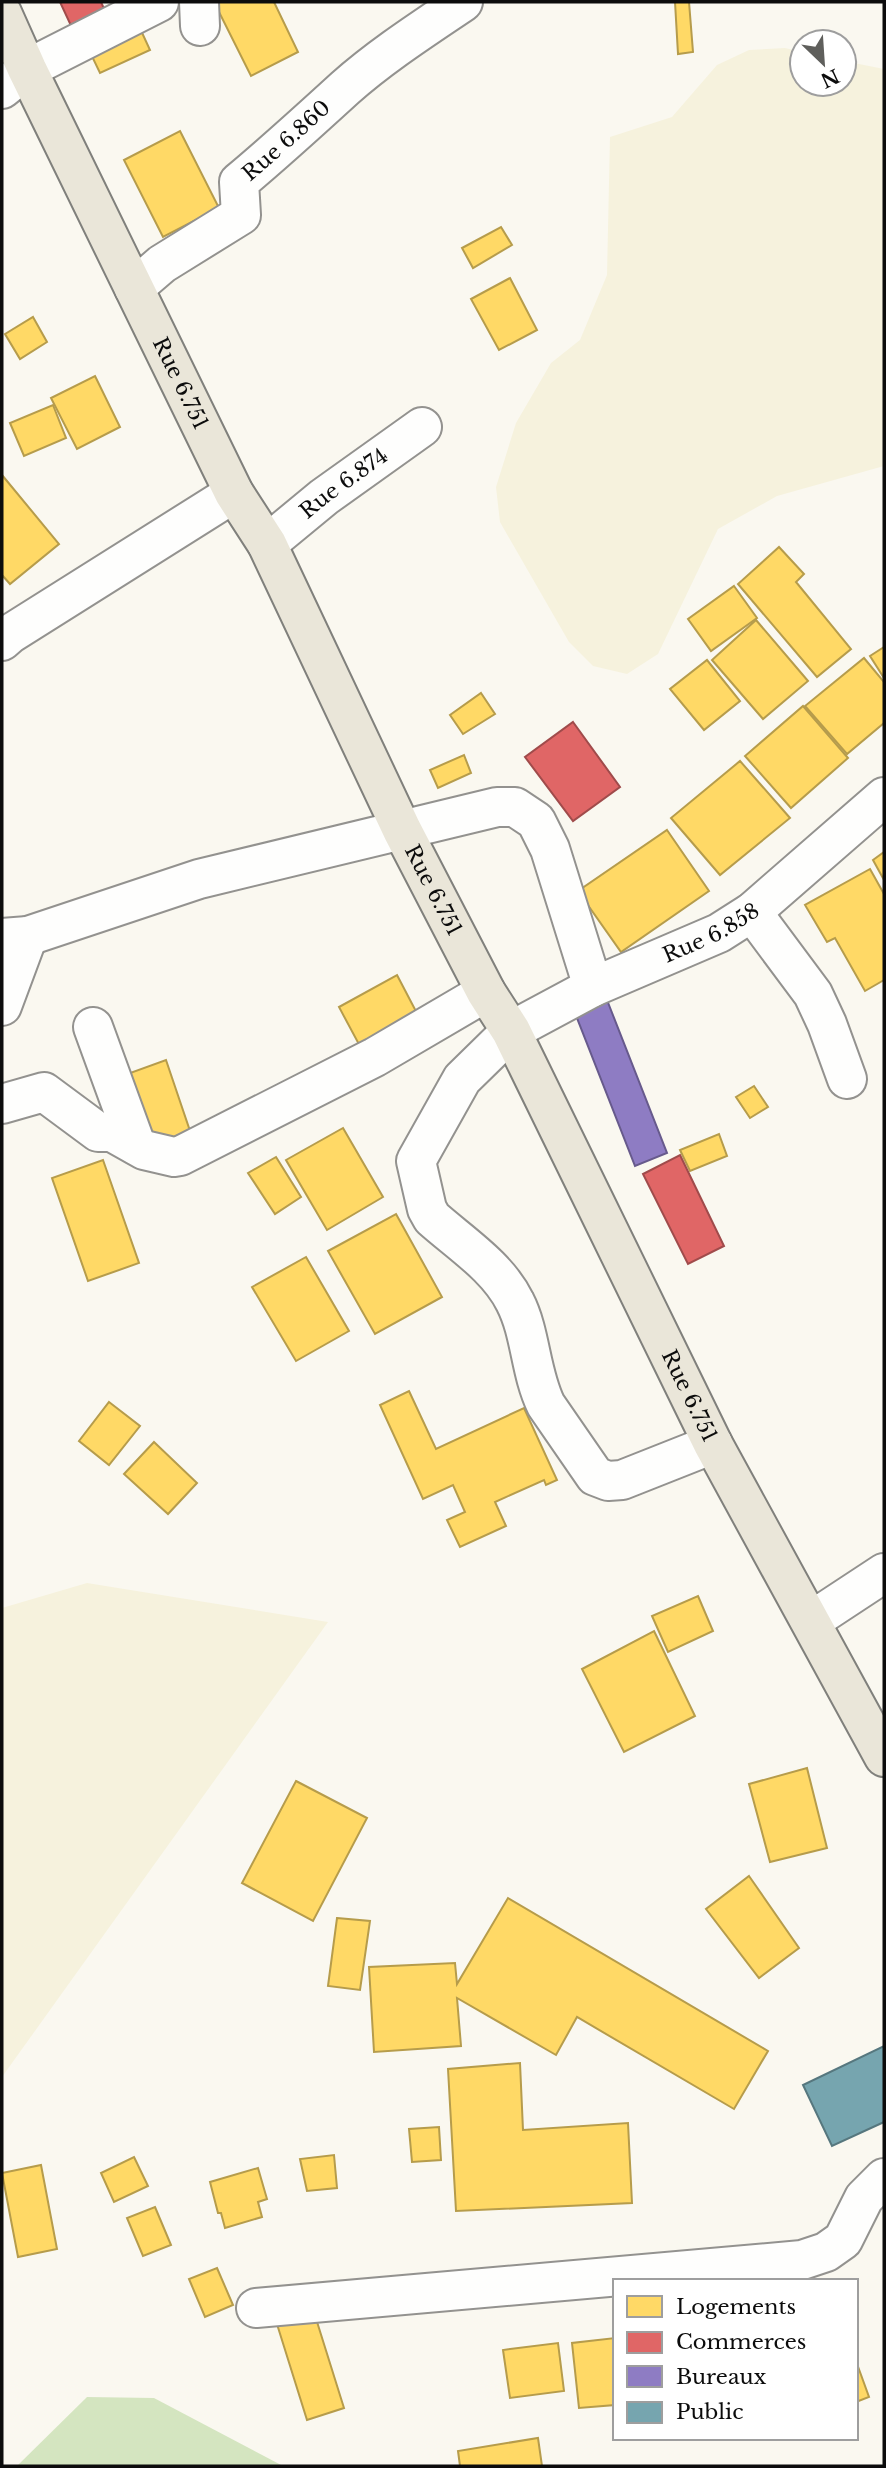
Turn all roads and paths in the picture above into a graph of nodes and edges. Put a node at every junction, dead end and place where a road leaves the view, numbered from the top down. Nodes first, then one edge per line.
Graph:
1 (159, 2) edge
2 (463, 2) edge
3 (2, 13) edge
4 (14, 79) edge
5 (134, 288) junction
6 (422, 427) dead end
7 (234, 493) junction
8 (267, 544) junction
9 (2, 640) edge
10 (884, 797) edge
11 (402, 830) junction
12 (752, 912) junction
13 (15, 937) edge
14 (593, 987) junction
15 (486, 992) junction
16 (2, 1006) edge
17 (93, 1027) dead end
18 (512, 1031) junction
19 (847, 1079) dead end
20 (2, 1104) edge
21 (136, 1145) junction
22 (713, 1444) junction
23 (884, 1573) edge
24 (811, 1621) junction
25 (884, 1758) edge
26 (884, 2178) edge
27 (256, 2308) dead end

1 - 4 street
2 - 5 street, Rue 6.860
3 - 4 main road, Rue 6.751
4 - 5 main road, Rue 6.751
5 - 7 main road, Rue 6.751
6 - 8 street, Rue 6.874
7 - 8 main road, Rue 6.751
7 - 9 street
8 - 11 main road, Rue 6.751
10 - 12 street, Rue 6.858
11 - 13 street
11 - 14 street
11 - 15 main road, Rue 6.751
12 - 14 street, Rue 6.858
12 - 19 street
13 - 16 street
14 - 18 street, Rue 6.858
15 - 18 main road, Rue 6.751
15 - 21 street
17 - 21 street
18 - 22 main road, Rue 6.751
18 - 22 street, Rue 6.858
20 - 21 street
22 - 24 main road, Rue 6.751
23 - 24 street
24 - 25 main road, Rue 6.751
26 - 27 street

